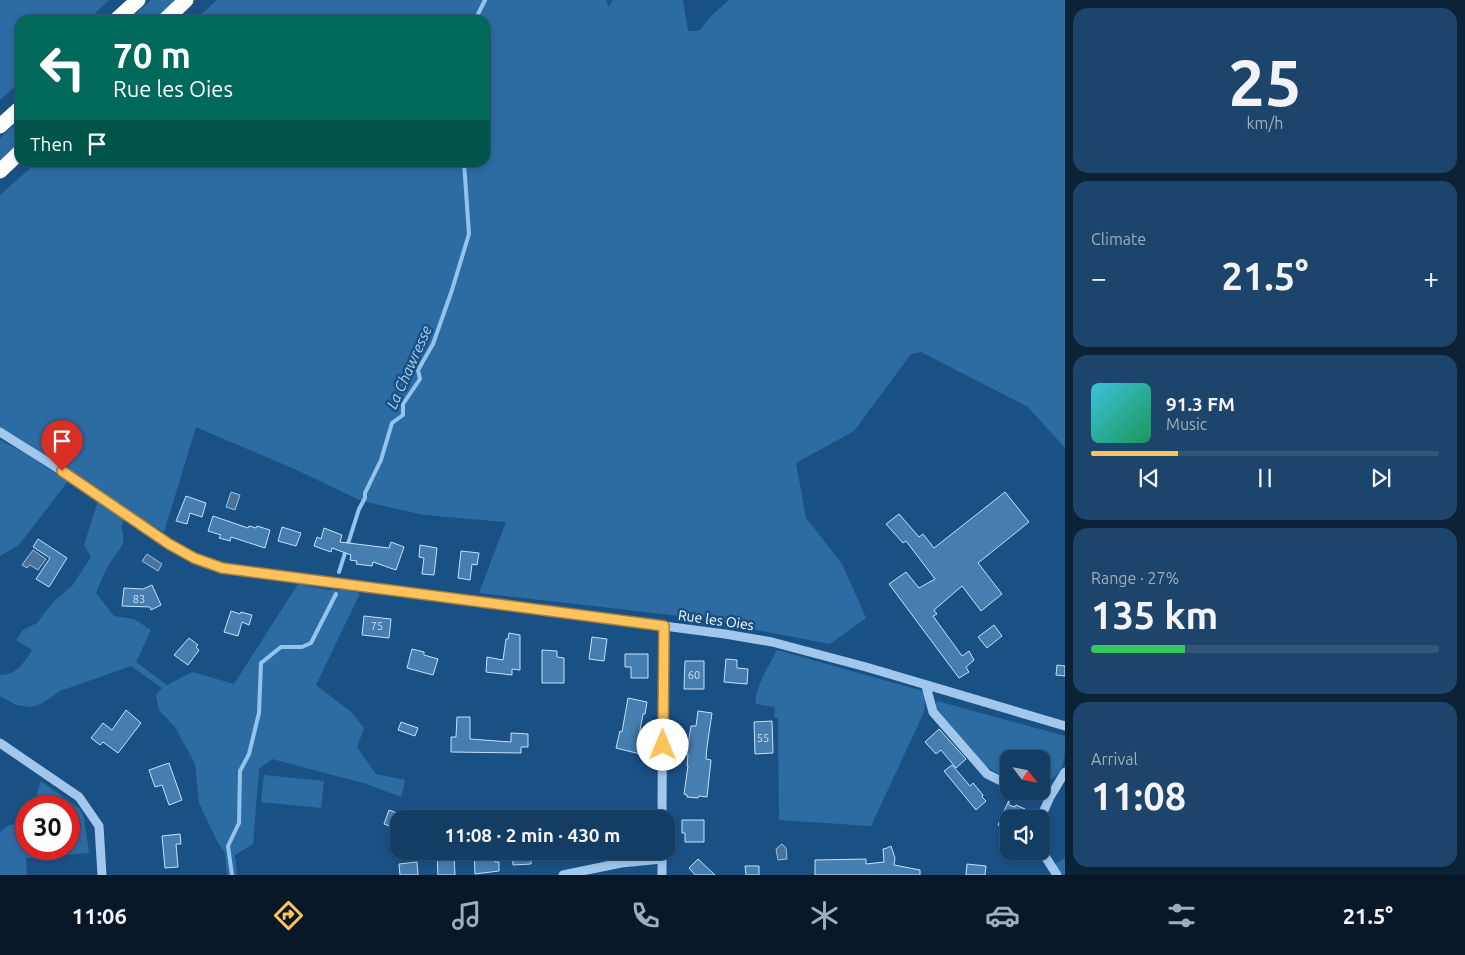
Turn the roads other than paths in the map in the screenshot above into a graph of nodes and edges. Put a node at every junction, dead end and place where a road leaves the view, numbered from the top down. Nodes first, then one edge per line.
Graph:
1 (138, 0) edge
2 (186, 0) edge
3 (122, 15) edge
4 (170, 15) edge
5 (15, 112) edge
6 (0, 126) edge
7 (15, 156) edge
8 (0, 170) edge
9 (0, 432) edge
10 (664, 626) junction
11 (926, 686) junction
12 (1065, 726) edge
13 (0, 743) edge
14 (1065, 772) edge
15 (1000, 781) edge
16 (1050, 797) edge
17 (662, 810) edge
18 (636, 860) edge
19 (662, 860) edge
20 (1047, 860) edge
21 (102, 875) edge
22 (563, 875) edge
23 (662, 875) edge
24 (1057, 875) edge

1 - 3 highway
2 - 4 highway
5 - 6 highway
7 - 8 highway
9 - 10 street, Rue les Oies
10 - 11 street, Rue les Oies
10 - 17 street
11 - 12 street, Rue les Oies
11 - 15 street
13 - 21 street
14 - 16 street
18 - 22 street
19 - 23 street
20 - 24 street

